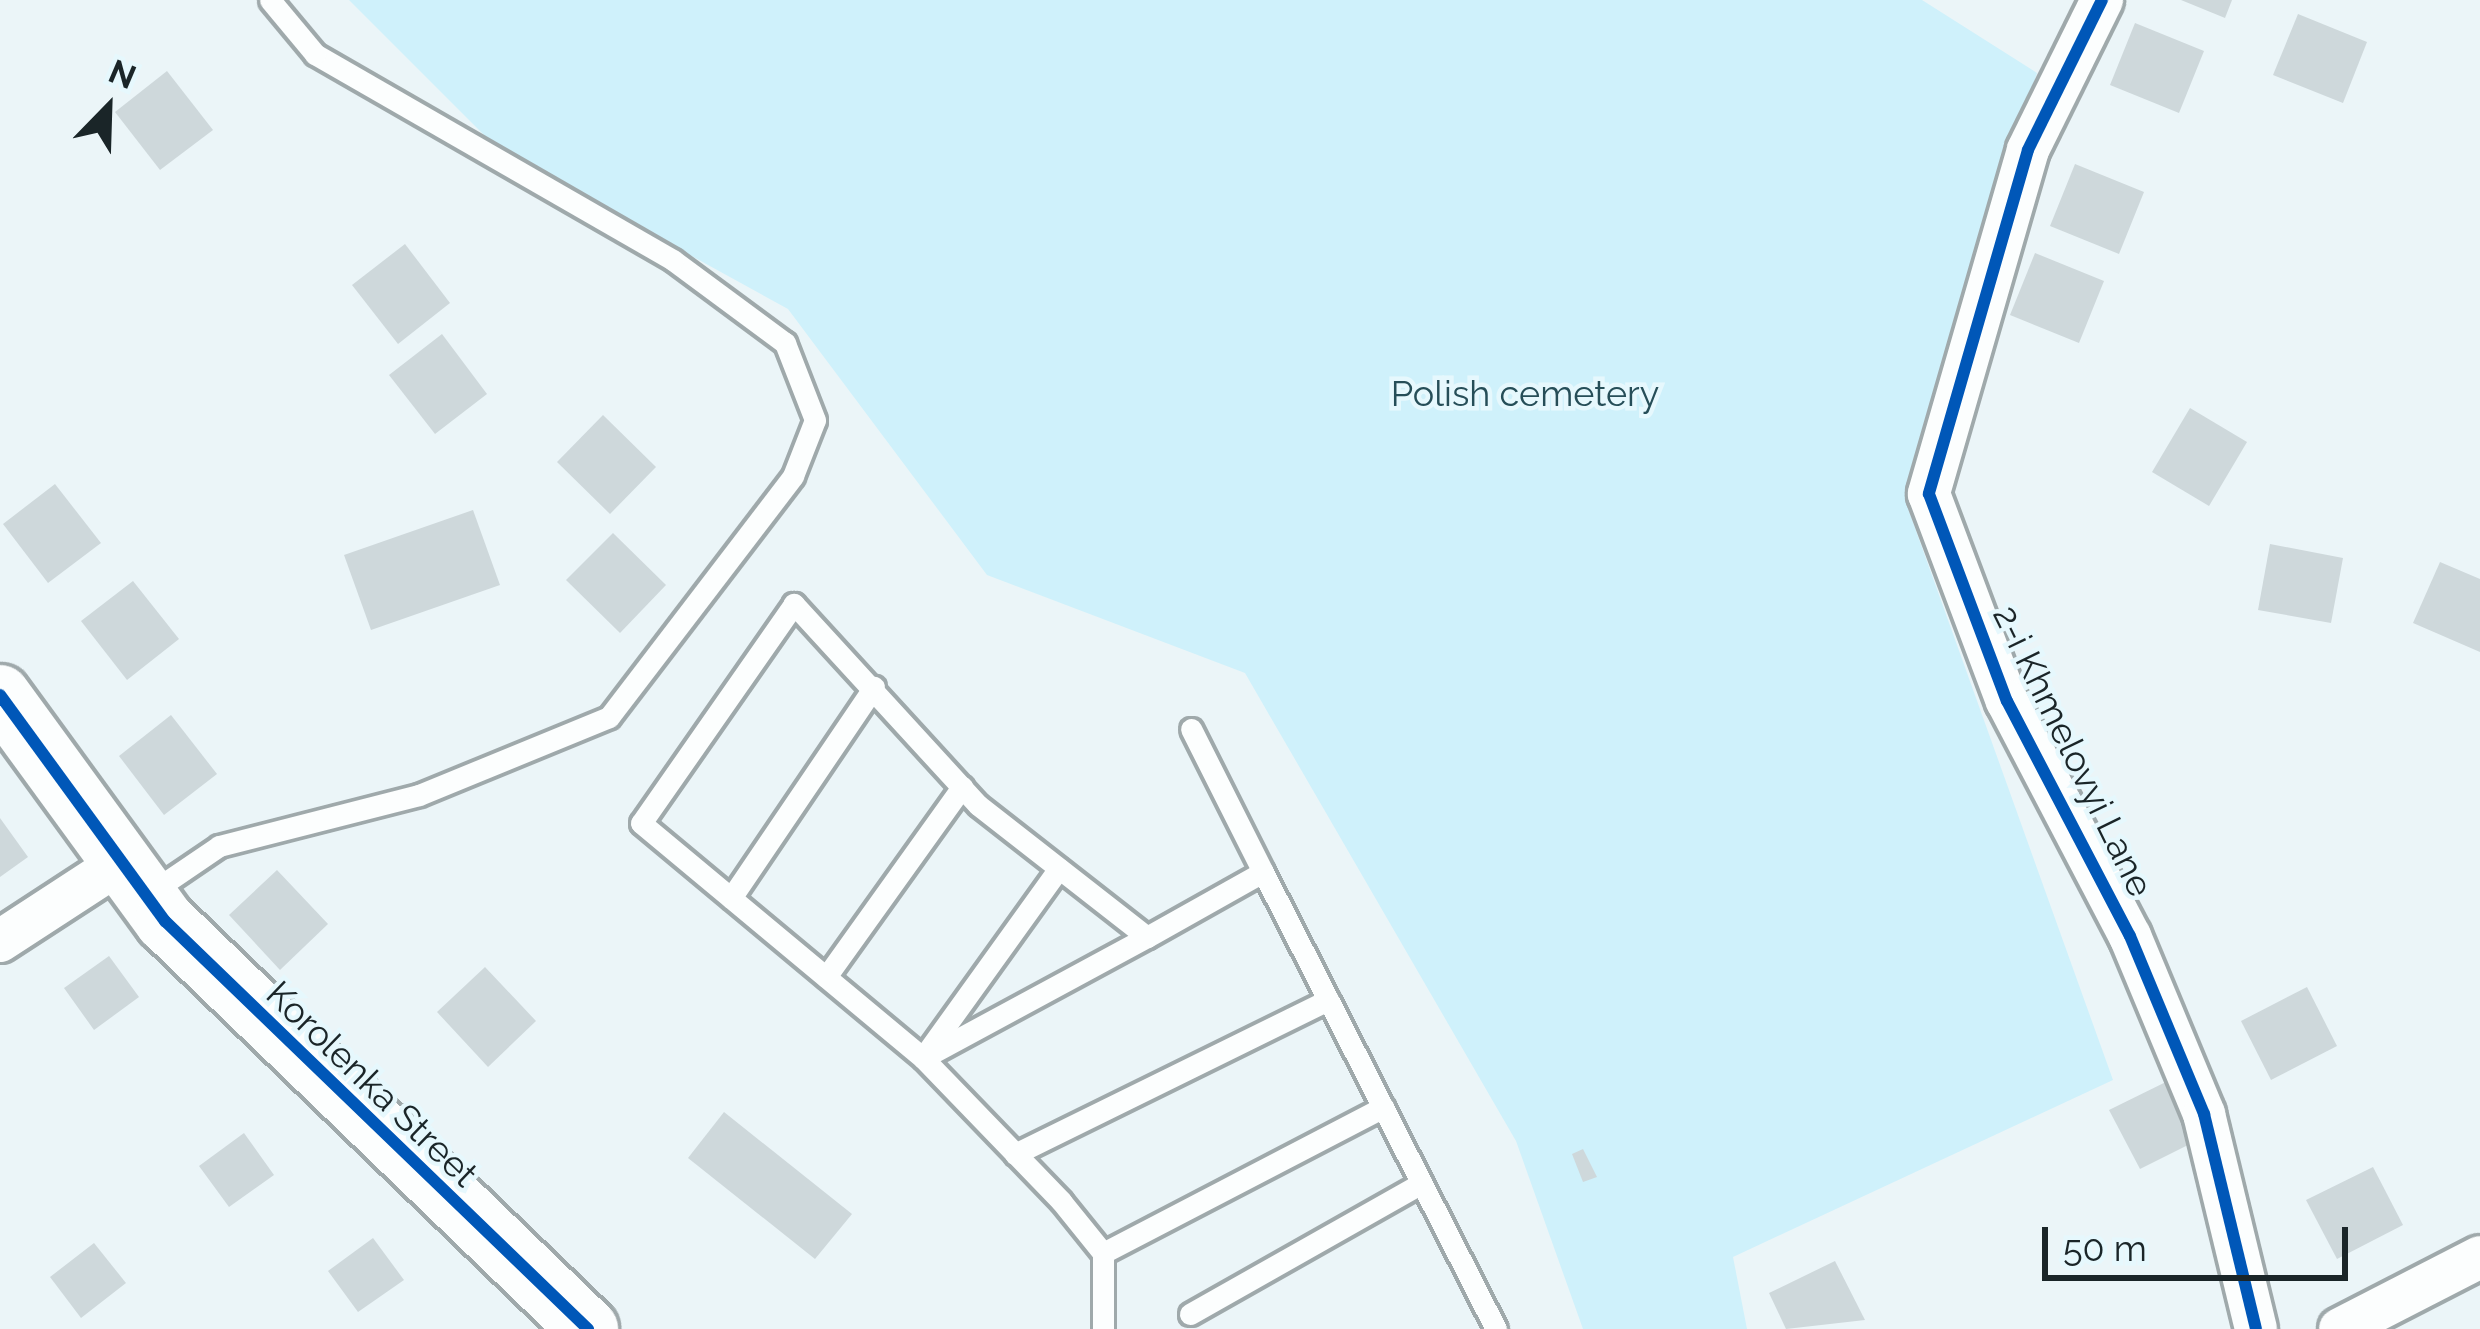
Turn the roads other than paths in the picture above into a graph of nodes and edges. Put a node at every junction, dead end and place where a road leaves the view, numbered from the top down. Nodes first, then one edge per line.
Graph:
1 (270, 0) edge
2 (2102, 0) edge
3 (874, 687) junction
4 (0, 695) edge
5 (1191, 729) dead end
6 (962, 787) junction
7 (1059, 868) junction
8 (1262, 872) junction
9 (134, 878) junction
10 (731, 898) junction
11 (1147, 937) junction
12 (0, 941) edge
13 (826, 976) junction
14 (1328, 1000) junction
15 (923, 1058) junction
16 (1383, 1107) junction
17 (1016, 1154) junction
18 (1422, 1183) junction
19 (1103, 1252) junction
20 (2480, 1257) edge
21 (1190, 1314) dead end
22 (588, 1329) edge
23 (1103, 1329) edge
24 (1496, 1329) edge
25 (2257, 1329) edge
26 (2340, 1329) edge

1 - 9 lane
2 - 25 street, 2-i Khmelovyi Lane
3 - 6 lane
3 - 10 lane
3 - 10 lane
4 - 9 street, Korolenka Street
5 - 8 lane
6 - 7 lane
6 - 13 lane
7 - 11 lane
7 - 15 lane
8 - 11 lane
8 - 14 lane
9 - 12 street
9 - 22 street, Korolenka Street
10 - 13 lane
11 - 15 lane
13 - 15 lane
14 - 16 lane
14 - 17 lane
15 - 17 lane
16 - 18 lane
16 - 19 lane
17 - 19 lane
18 - 21 lane
18 - 24 lane
19 - 23 lane
20 - 26 street

